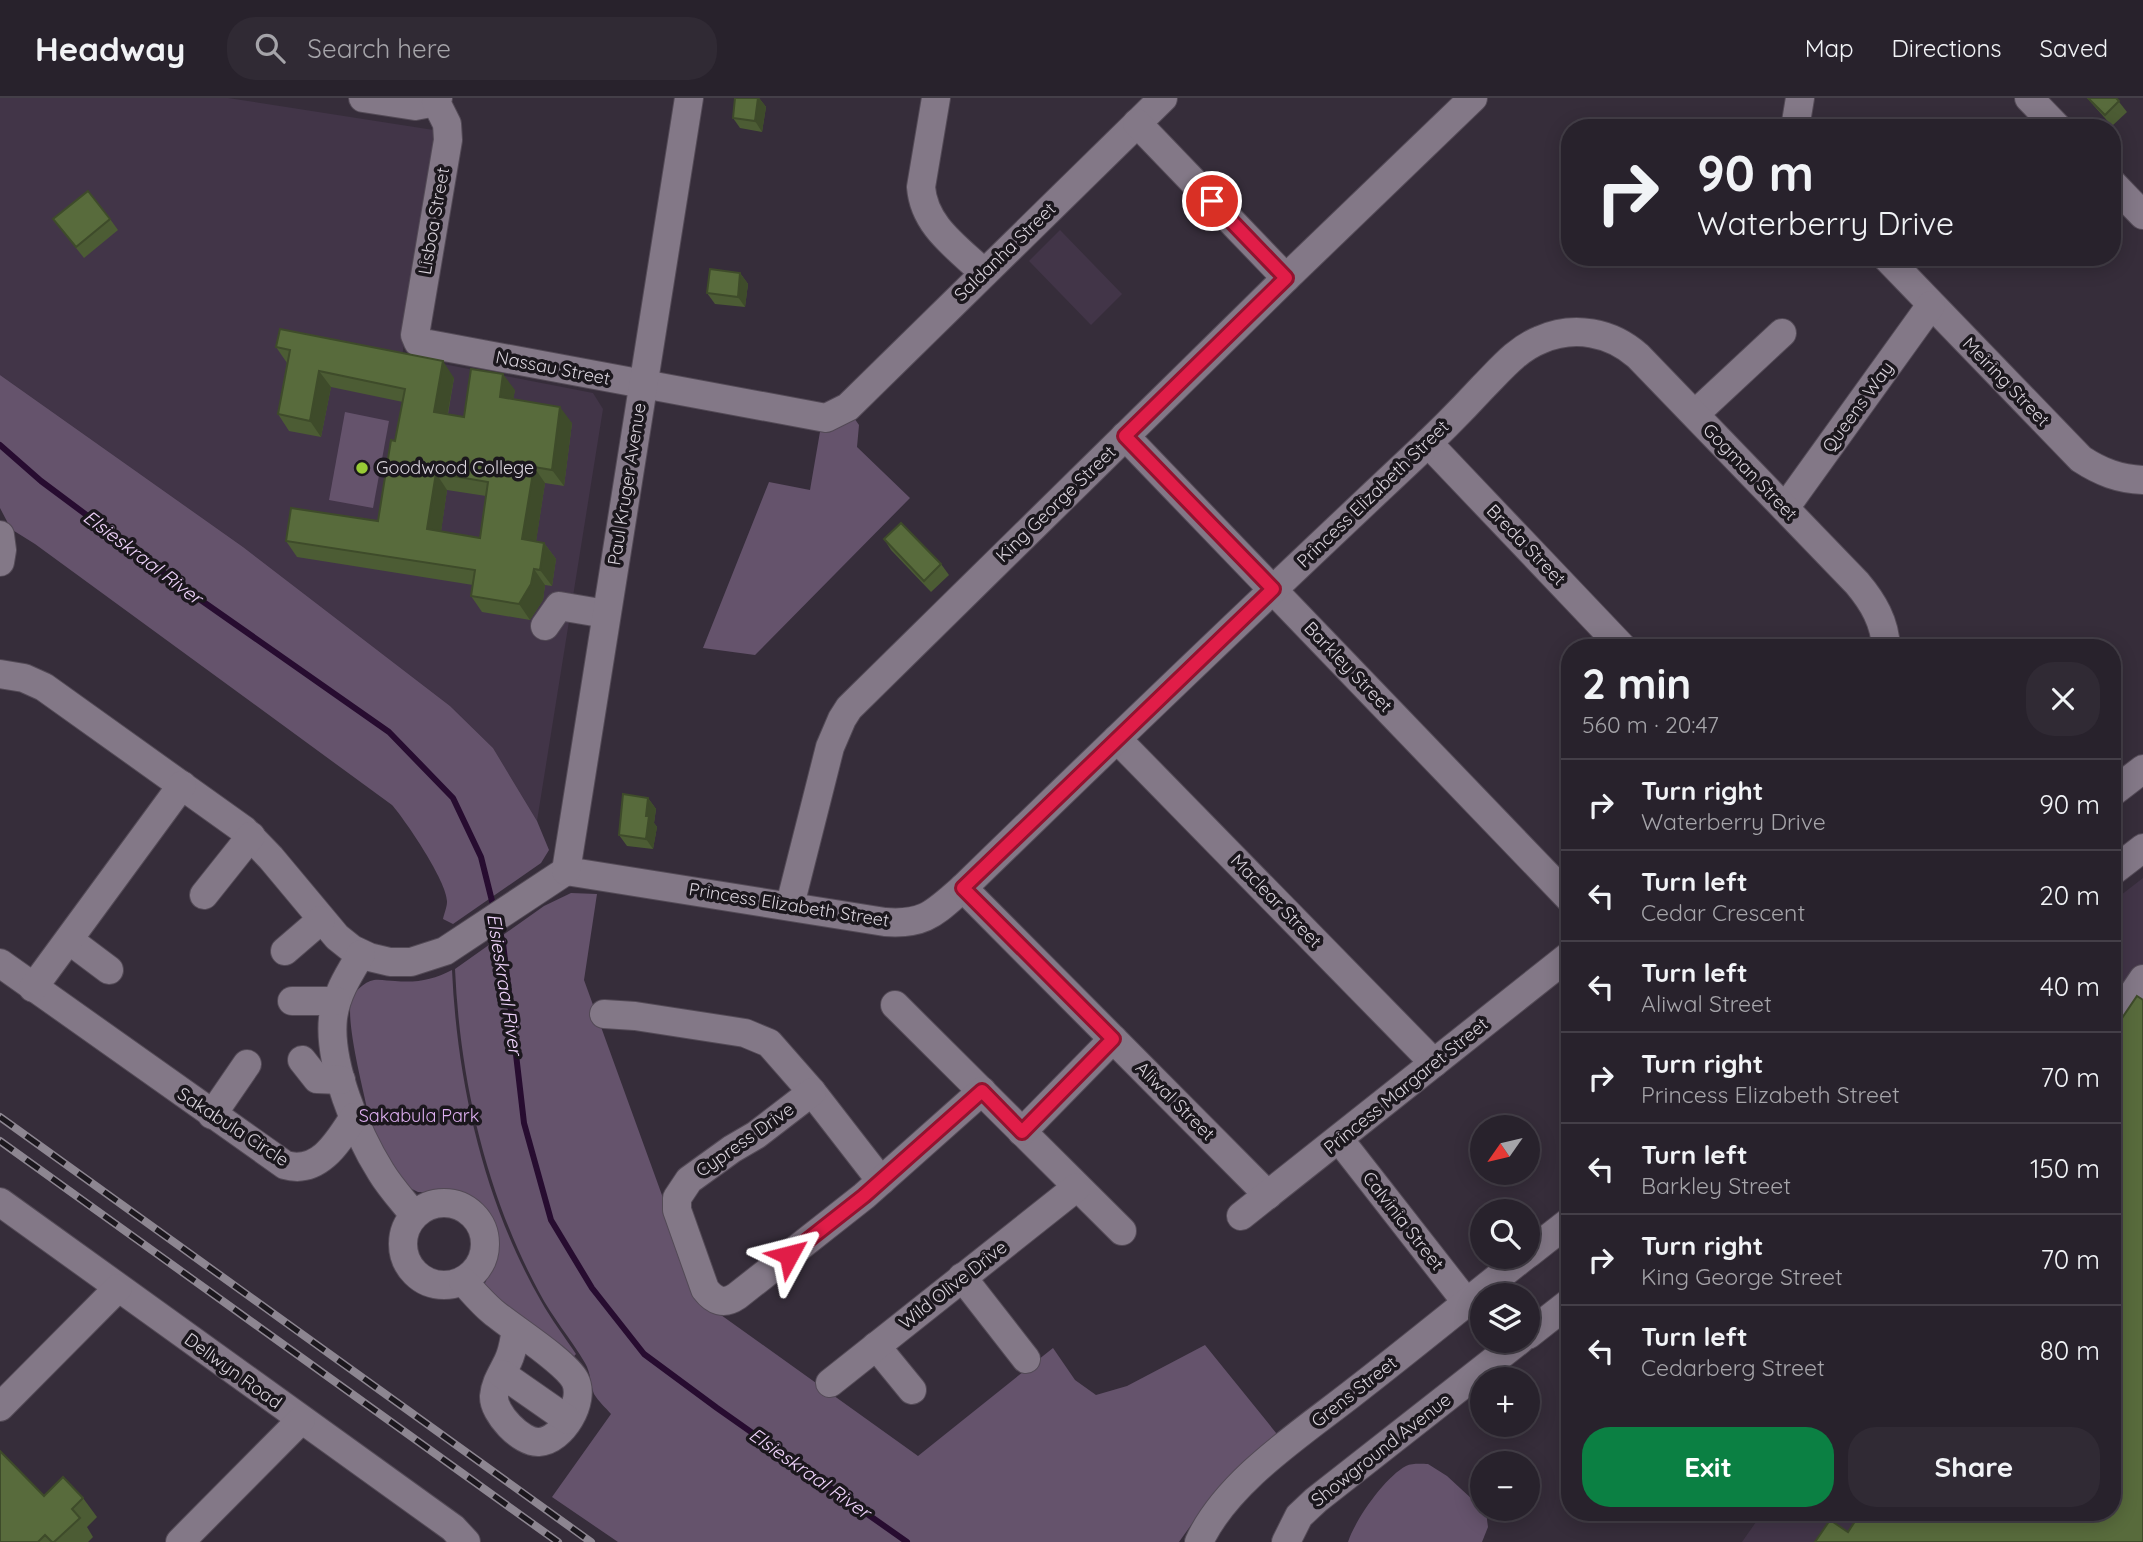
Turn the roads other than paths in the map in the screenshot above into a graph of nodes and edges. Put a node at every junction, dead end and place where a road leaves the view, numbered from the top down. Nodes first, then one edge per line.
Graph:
1 (363, 98) edge
2 (689, 98) edge
3 (936, 98) edge
4 (1163, 98) edge
5 (1474, 98) edge
6 (2029, 98) edge
7 (437, 100) edge
8 (2049, 119) edge
9 (1137, 123) junction
10 (2121, 192) edge
11 (2143, 215) edge
12 (1894, 266) edge
13 (984, 273) junction
14 (1286, 278) junction
15 (1931, 305) junction
16 (1579, 332) joint
17 (1782, 333) dead end
18 (421, 344) joint
19 (643, 385) junction
20 (848, 407) joint
21 (1695, 414) junction
22 (1125, 436) junction
23 (1428, 443) junction
24 (2143, 480) edge
25 (1785, 508) junction
26 (0, 535) edge
27 (0, 562) edge
28 (1273, 589) junction
29 (606, 614) junction
30 (545, 625) dead end
31 (1614, 639) edge
32 (1885, 639) edge
33 (0, 674) edge
34 (1117, 739) junction
35 (2143, 769) edge
36 (182, 785) junction
37 (2121, 786) edge
38 (251, 836) junction
39 (2143, 848) edge
40 (2121, 865) edge
41 (566, 871) junction
42 (963, 888) junction
43 (1561, 890) edge
44 (204, 895) dead end
45 (790, 905) junction
46 (321, 920) junction
47 (69, 940) junction
48 (285, 951) dead end
49 (361, 954) junction
50 (1561, 962) edge
51 (0, 963) edge
52 (109, 970) dead end
53 (2143, 979) edge
54 (33, 988) junction
55 (292, 1001) dead end
56 (337, 1001) junction
57 (895, 1005) dead end
58 (2121, 1012) edge
59 (604, 1014) dead end
60 (1113, 1039) junction
61 (302, 1060) dead end
62 (1434, 1063) junction
63 (247, 1064) dead end
64 (341, 1080) junction
65 (982, 1091) junction
66 (812, 1092) junction
67 (212, 1115) junction
68 (354, 1117) junction
69 (1022, 1132) junction
70 (1339, 1139) junction
71 (881, 1181) junction
72 (1077, 1187) junction
73 (1268, 1195) junction
74 (414, 1215) junction
75 (1241, 1216) dead end
76 (4, 1219) edge
77 (1561, 1228) edge
78 (1122, 1231) dead end
79 (1540, 1244) edge
80 (1509, 1269) edge
81 (962, 1278) junction
82 (463, 1281) junction
83 (118, 1288) junction
84 (1467, 1303) junction
85 (1561, 1318) edge
86 (1540, 1329) edge
87 (516, 1330) junction
88 (876, 1346) junction
89 (1503, 1353) edge
90 (1026, 1359) dead end
91 (502, 1374) junction
92 (830, 1383) dead end
93 (912, 1390) dead end
94 (0, 1407) edge
95 (301, 1420) junction
96 (568, 1420) junction
97 (466, 1541) edge
98 (180, 1542) edge
99 (1199, 1542) edge
100 (1286, 1542) edge

1 - 7 street
2 - 19 street, Paul Kruger Avenue
3 - 13 street
4 - 9 street, Saldanha Street
5 - 14 street, King George Street
6 - 8 street
7 - 18 street, Lisboa Street
9 - 13 street, Saldanha Street
9 - 14 street
10 - 11 street
12 - 15 street, Meiring Street
13 - 20 street, Saldanha Street
14 - 22 street, King George Street
15 - 24 street, Meiring Street
15 - 25 street, Queens Way
16 - 21 street, Gogman Street
16 - 23 street, Princess Elizabeth Street
17 - 21 street
18 - 19 street, Nassau Street
19 - 20 street, Nassau Street
19 - 29 street, Paul Kruger Avenue
21 - 25 street, Gogman Street
22 - 28 street, Barkley Street
22 - 45 street, King George Street
23 - 28 street, Princess Elizabeth Street
23 - 31 street, Breda Street
25 - 32 street, Gogman Street
26 - 27 street
28 - 34 street, Princess Elizabeth Street
28 - 43 street, Barkley Street
29 - 30 street
29 - 41 street, Paul Kruger Avenue
33 - 36 street
34 - 42 street, Princess Elizabeth Street
34 - 62 street, Maclear Street
35 - 37 street
36 - 38 street
36 - 47 street
38 - 44 street
38 - 46 street
39 - 40 street
41 - 45 street, Princess Elizabeth Street
41 - 49 street
42 - 45 street, Princess Elizabeth Street
42 - 60 street, Aliwal Street
46 - 48 street
46 - 49 street
47 - 52 street
47 - 54 street
49 - 56 street
50 - 62 street, Princess Margaret Street
51 - 54 street, Sakabula Circle
53 - 58 street
54 - 67 street, Sakabula Circle
55 - 56 street
56 - 64 street
57 - 65 street
59 - 66 street
60 - 69 street
60 - 73 street, Aliwal Street
61 - 64 street
62 - 70 street, Princess Margaret Street
63 - 67 street
64 - 68 street
65 - 69 street
65 - 71 street, Cypress Drive
66 - 71 street
66 - 71 street, Cypress Drive
67 - 68 street, Sakabula Circle
68 - 74 street
69 - 72 street
70 - 73 street, Princess Margaret Street
70 - 84 street, Calvinia Street
72 - 78 street
72 - 81 street, Wild Olive Drive
73 - 75 street, Princess Margaret Street
74 - 82 street
74 - 82 street
76 - 83 street, Dellwyn Road
77 - 79 street, Grens Street
80 - 84 street, Grens Street
81 - 88 street, Wild Olive Drive
81 - 90 street
82 - 87 street
83 - 94 street
83 - 95 street, Dellwyn Road
84 - 99 street, Grens Street
85 - 86 street
87 - 91 street
87 - 96 street
88 - 92 street, Wild Olive Drive
88 - 93 street
89 - 100 street, Showground Avenue
91 - 96 street
91 - 96 street
95 - 97 street, Dellwyn Road
95 - 98 street

